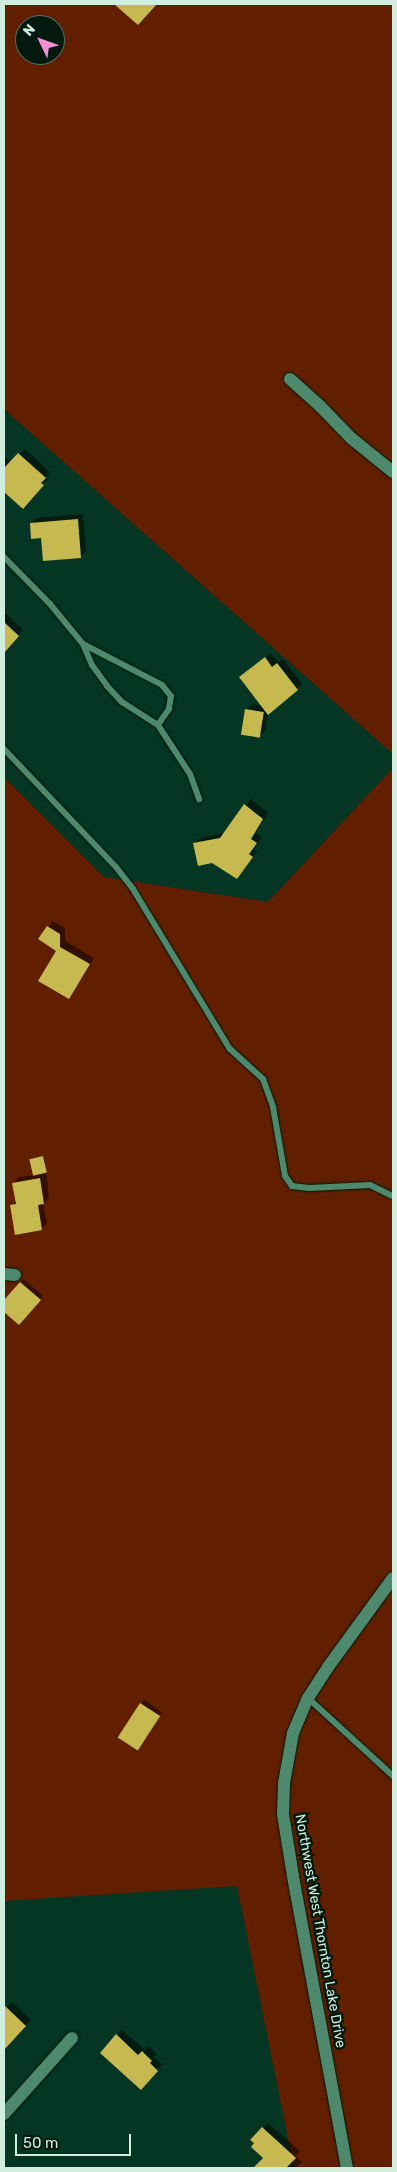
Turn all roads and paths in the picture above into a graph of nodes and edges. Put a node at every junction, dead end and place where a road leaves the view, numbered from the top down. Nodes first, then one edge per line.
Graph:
1 (290, 379) dead end
2 (393, 472) edge
3 (4, 557) edge
4 (83, 644) junction
5 (158, 724) junction
6 (4, 749) edge
7 (199, 799) dead end
8 (393, 1196) edge
9 (393, 1578) edge
10 (308, 1698) junction
11 (393, 1776) edge
12 (72, 2038) dead end
13 (4, 2114) edge
14 (348, 2168) edge

1 - 2 street
3 - 4 lane
4 - 5 lane
4 - 5 lane
5 - 7 lane
6 - 8 lane
9 - 10 street, Northwest West Thornton Lake Drive
10 - 11 lane
10 - 14 street, Northwest West Thornton Lake Drive
12 - 13 street

